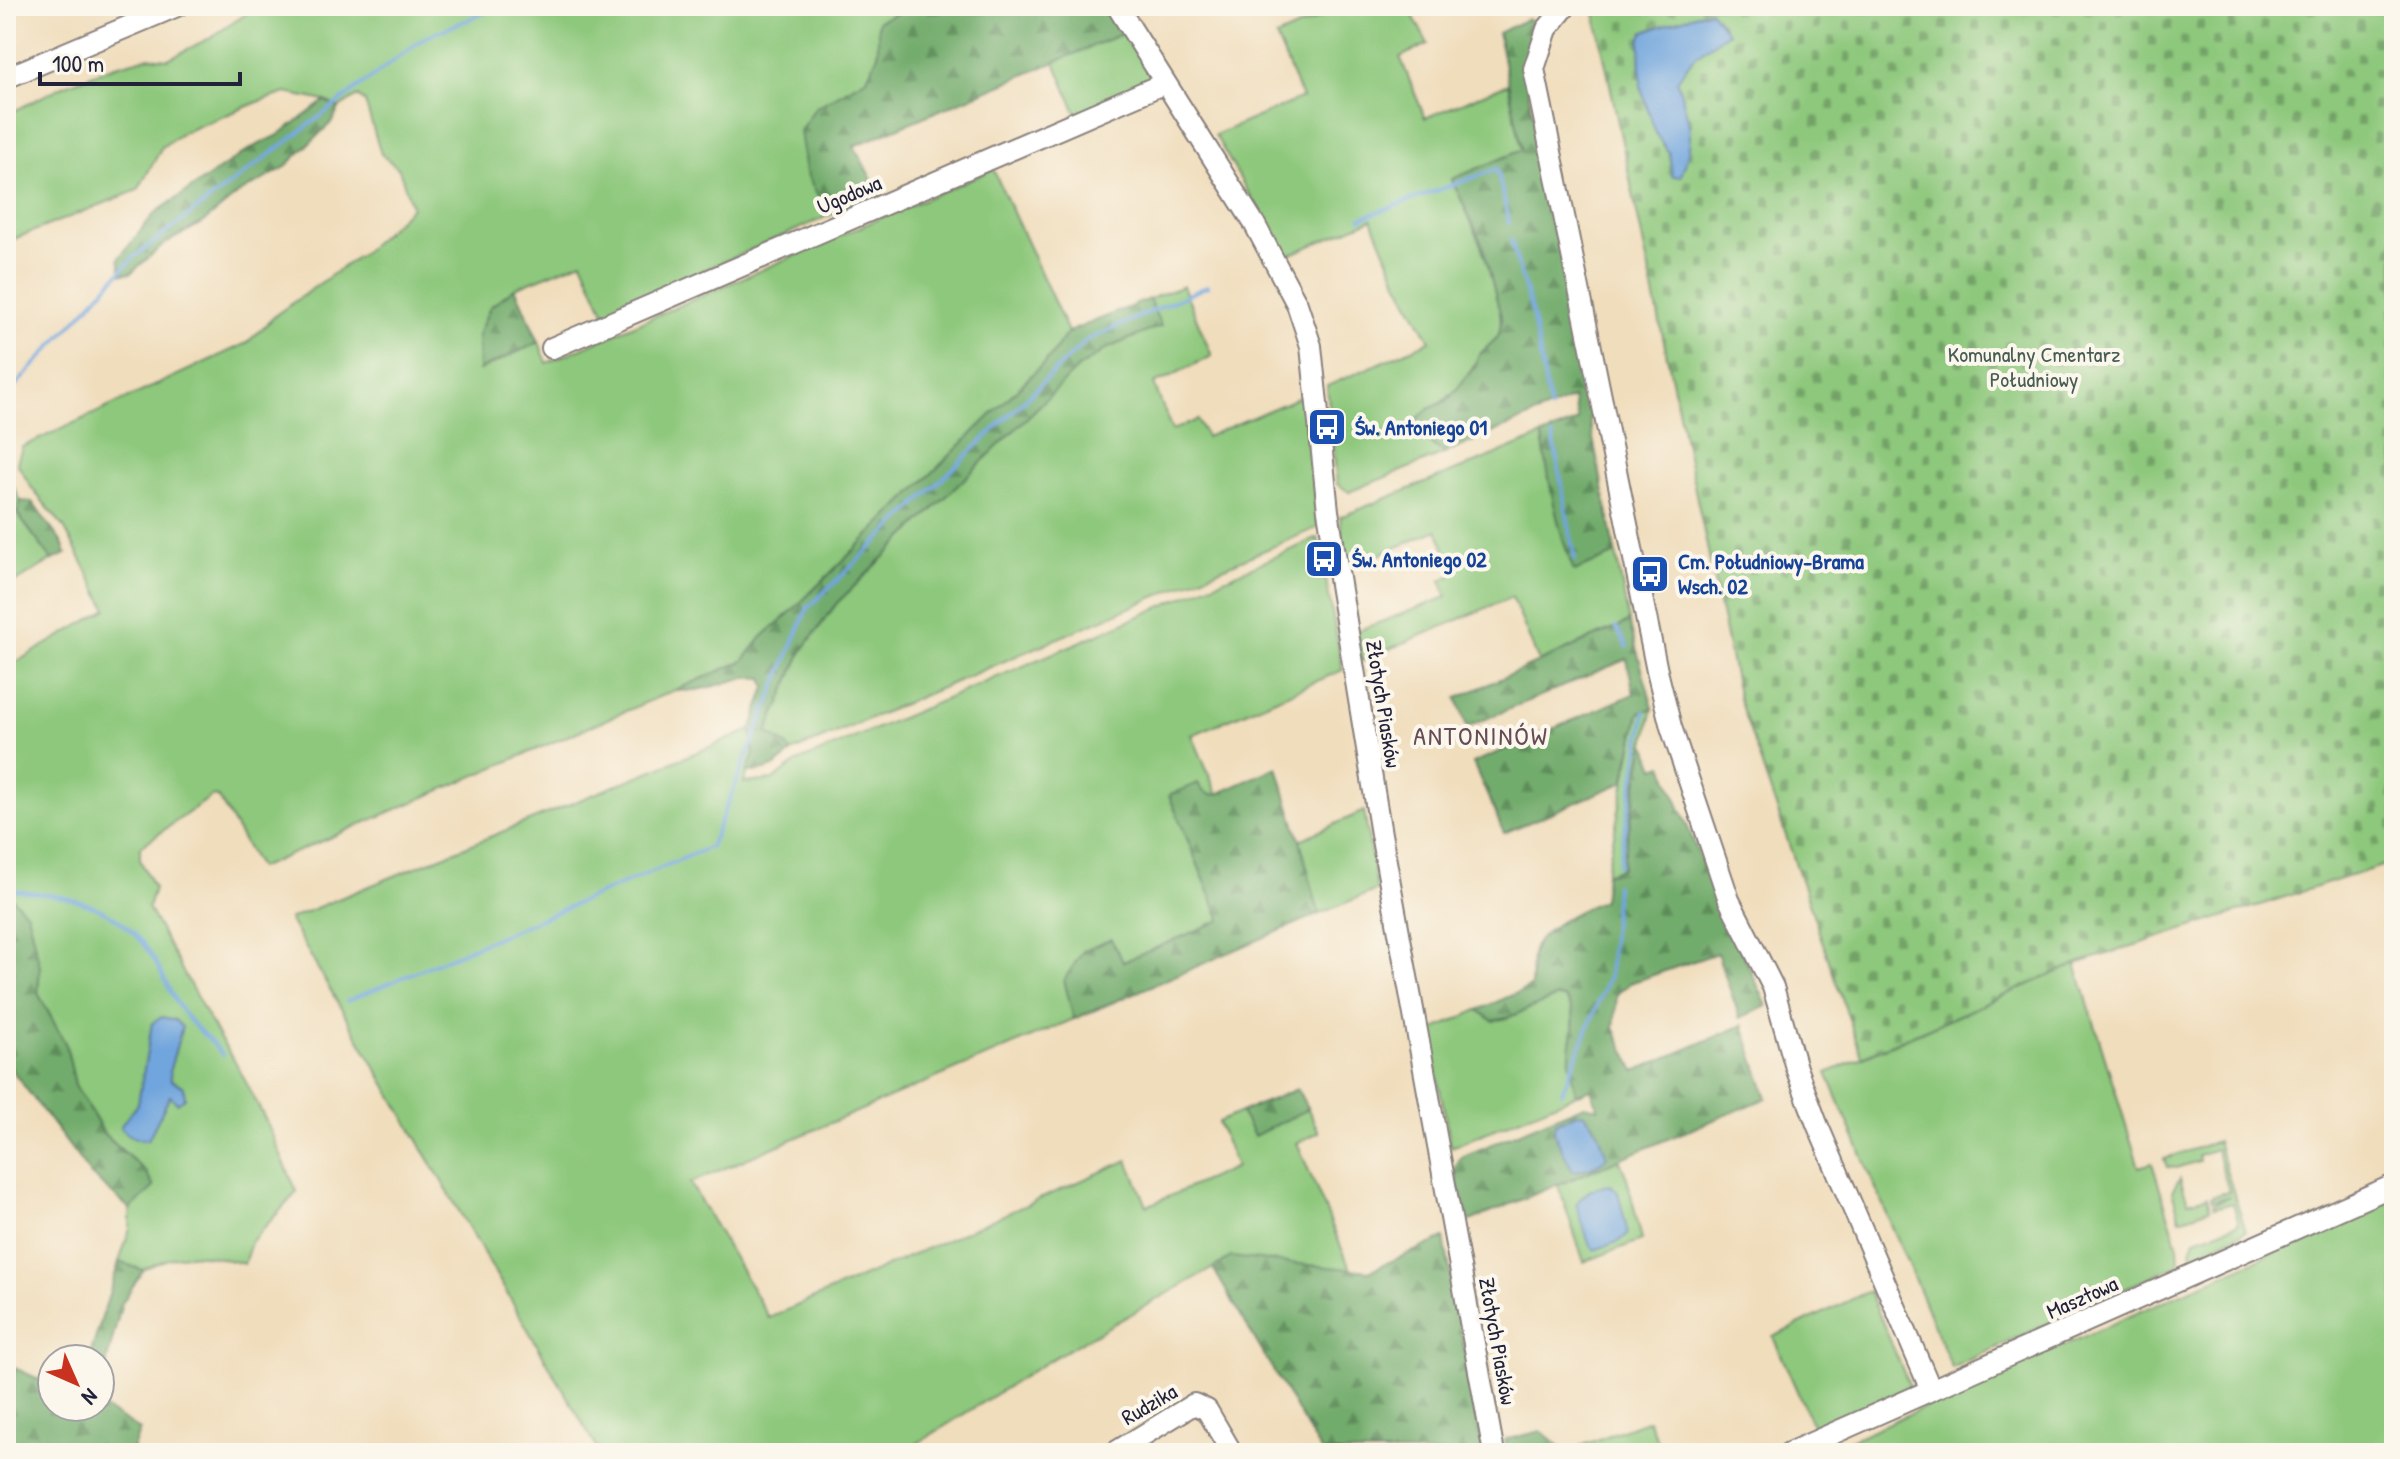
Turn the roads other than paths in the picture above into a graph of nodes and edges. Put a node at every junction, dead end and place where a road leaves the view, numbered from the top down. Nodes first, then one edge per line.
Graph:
1 (177, 6) edge
2 (1117, 6) edge
3 (1566, 6) edge
4 (6, 78) edge
5 (1165, 83) junction
6 (552, 348) dead end
7 (2394, 1185) edge
8 (1931, 1390) junction
9 (1114, 1453) edge
10 (1232, 1453) edge
11 (1494, 1453) edge
12 (1789, 1453) edge

1 - 4 street
2 - 5 street, Złotych Piasków
3 - 8 street
5 - 6 street, Ugodowa
5 - 11 street, Złotych Piasków
7 - 8 street, Masztowa
8 - 12 street, Masztowa
9 - 10 street, Rudzika

